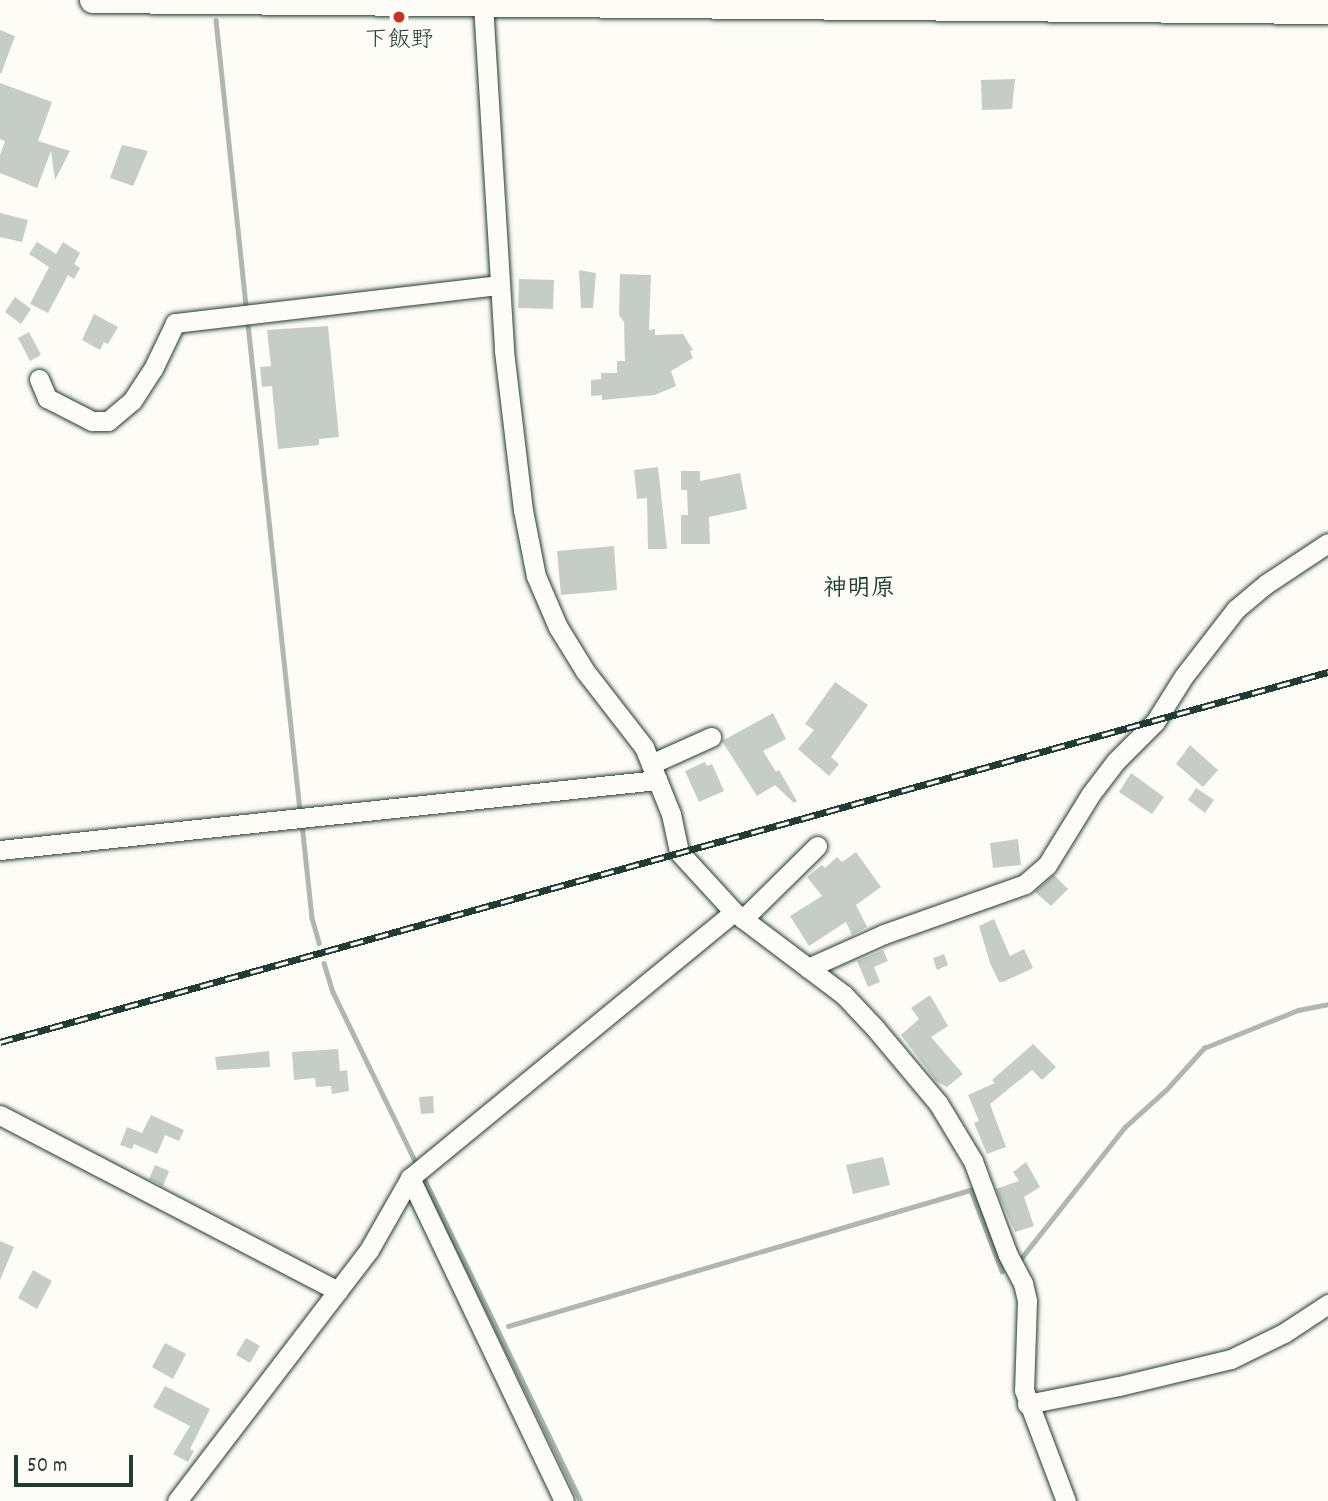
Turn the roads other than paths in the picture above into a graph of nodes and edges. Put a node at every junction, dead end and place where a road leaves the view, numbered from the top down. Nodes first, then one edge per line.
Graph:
1 (93, 0) edge
2 (483, 2) edge
3 (1279, 4) edge
4 (1328, 11) edge
5 (499, 285) junction
6 (39, 379) dead end
7 (1328, 543) edge
8 (711, 737) dead end
9 (654, 772) junction
10 (817, 846) dead end
11 (0, 850) edge
12 (739, 915) junction
13 (808, 968) junction
14 (0, 1115) edge
15 (410, 1178) junction
16 (338, 1291) junction
17 (1328, 1304) edge
18 (1027, 1404) junction
19 (177, 1501) edge
20 (564, 1501) edge
21 (1066, 1501) edge

1 - 2 main road
2 - 3 main road
2 - 5 street
3 - 4 main road
5 - 6 street
5 - 9 street
7 - 13 street
8 - 9 street
9 - 11 street
9 - 12 street
10 - 12 street
12 - 13 street
12 - 15 street
13 - 18 street
14 - 16 street
15 - 16 street
15 - 20 street
16 - 19 street
17 - 18 street
18 - 21 street

